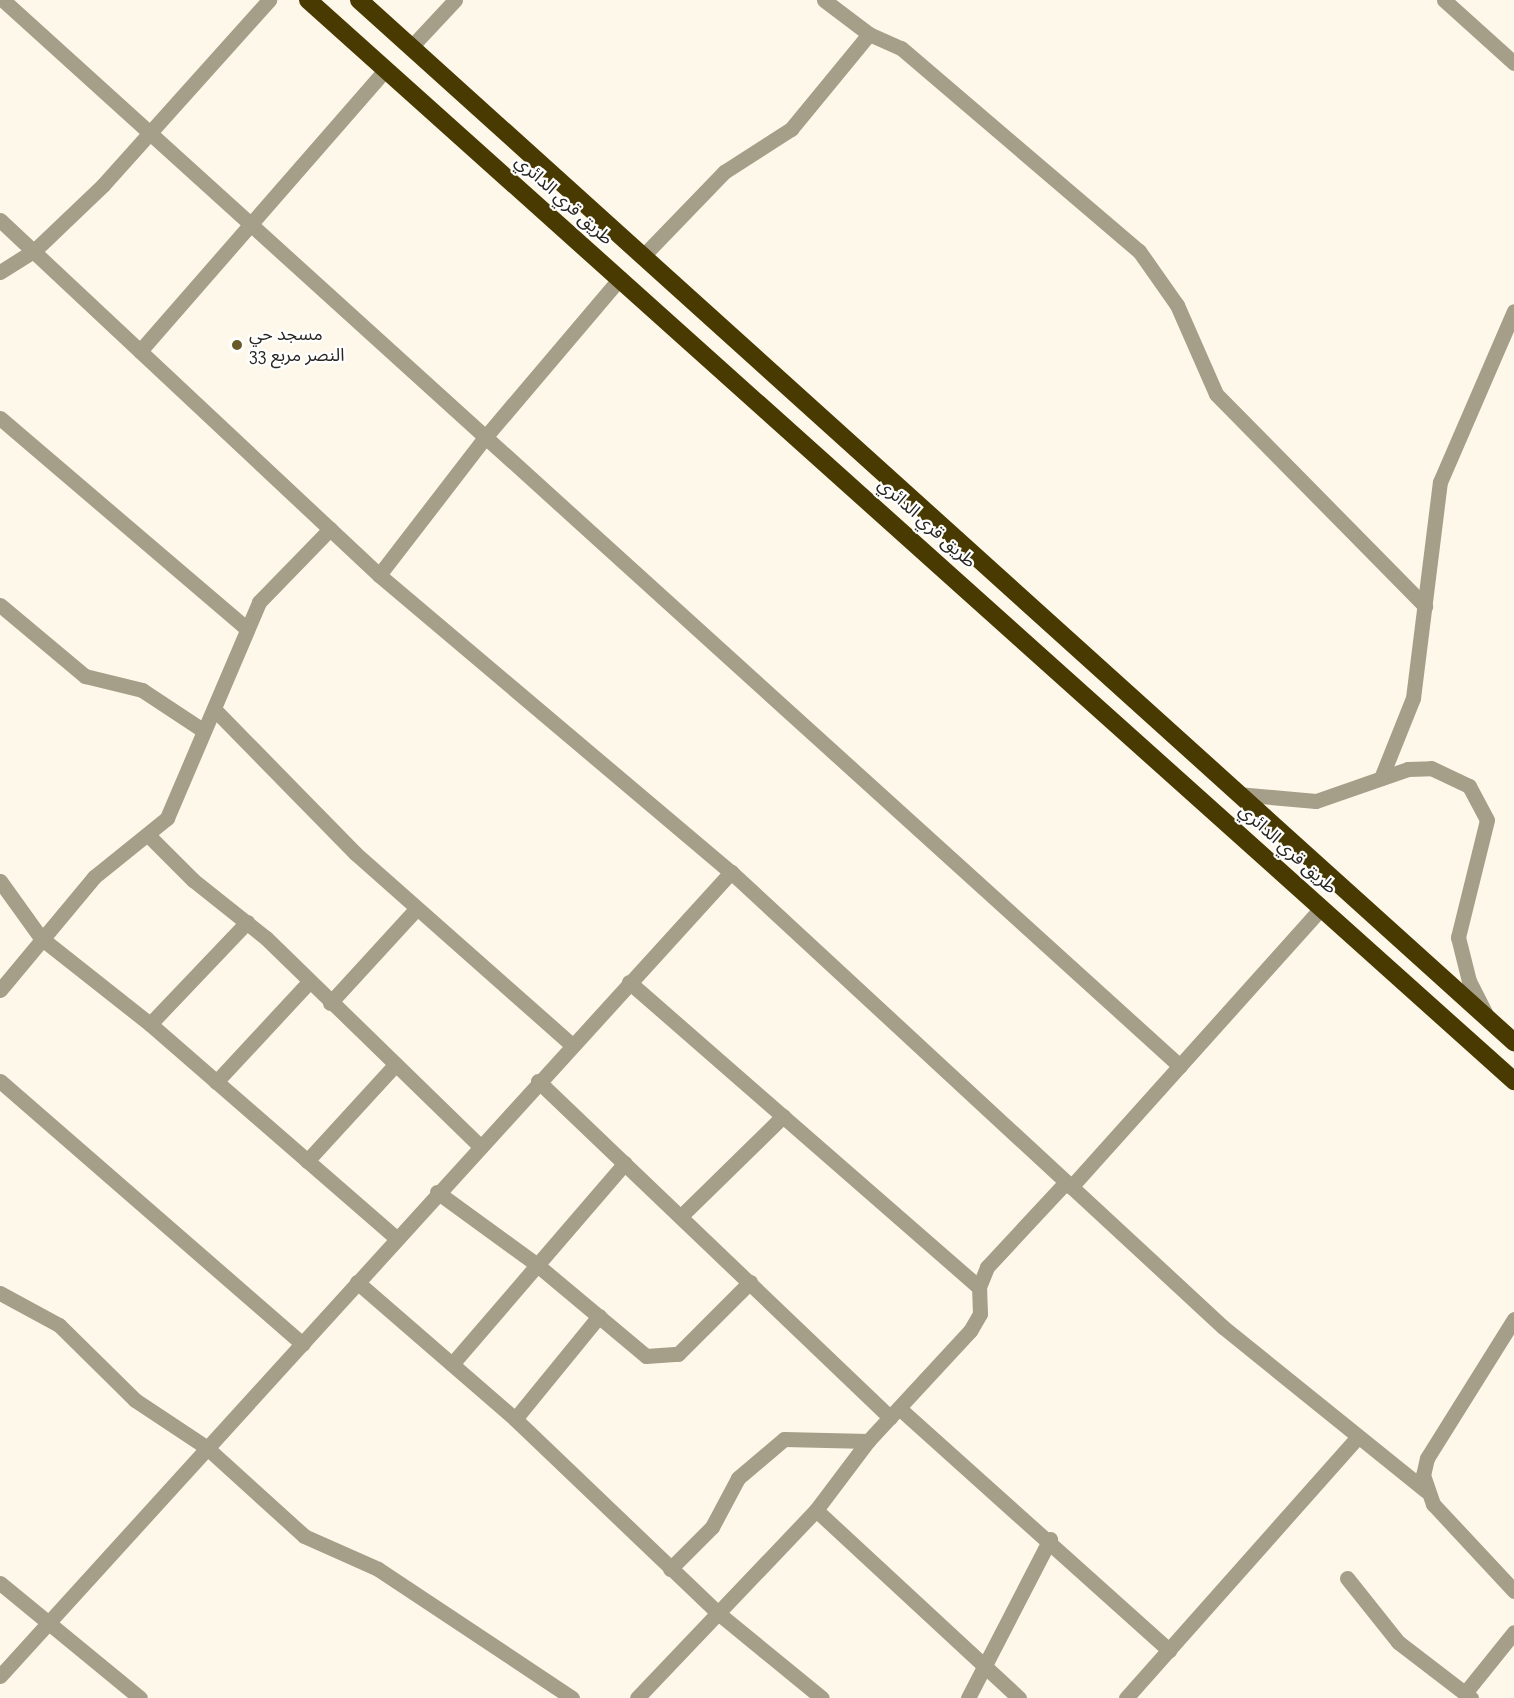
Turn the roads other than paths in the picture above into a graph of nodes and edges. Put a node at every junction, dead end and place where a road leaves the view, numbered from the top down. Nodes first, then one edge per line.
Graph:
1 (3, 0) edge
2 (269, 0) edge
3 (308, 0) edge
4 (359, 0) edge
5 (455, 0) edge
6 (824, 0) edge
7 (1444, 0) edge
8 (869, 34) junction
9 (411, 46) junction
10 (1514, 63) edge
11 (386, 69) junction
12 (151, 132) junction
13 (0, 220) edge
14 (248, 222) junction
15 (35, 250) junction
16 (642, 257) junction
17 (0, 272) edge
18 (620, 278) junction
19 (1514, 311) edge
20 (140, 351) junction
21 (0, 418) edge
22 (487, 435) junction
23 (330, 529) junction
24 (379, 575) junction
25 (0, 605) edge
26 (1425, 606) junction
27 (247, 629) junction
28 (214, 709) junction
29 (204, 731) junction
30 (1381, 778) junction
31 (1237, 794) junction
32 (150, 837) junction
33 (731, 872) junction
34 (0, 881) edge
35 (1321, 908) junction
36 (416, 909) junction
37 (248, 922) junction
38 (41, 938) junction
39 (629, 982) junction
40 (308, 983) junction
41 (0, 990) edge
42 (330, 1003) junction
43 (1488, 1019) junction
44 (150, 1024) junction
45 (1514, 1042) edge
46 (571, 1044) junction
47 (395, 1065) junction
48 (1180, 1066) junction
49 (0, 1081) edge
50 (538, 1081) junction
51 (216, 1082) junction
52 (1514, 1082) edge
53 (783, 1116) junction
54 (479, 1145) junction
55 (307, 1161) junction
56 (625, 1163) junction
57 (1069, 1185) junction
58 (438, 1192) junction
59 (681, 1216) junction
60 (396, 1238) junction
61 (536, 1264) junction
62 (357, 1282) junction
63 (750, 1282) junction
64 (979, 1287) junction
65 (0, 1293) edge
66 (599, 1316) junction
67 (1514, 1318) edge
68 (303, 1344) junction
69 (452, 1364) junction
70 (894, 1412) junction
71 (515, 1419) junction
72 (1357, 1438) junction
73 (868, 1440) junction
74 (206, 1447) junction
75 (1426, 1491) junction
76 (816, 1510) junction
77 (1050, 1539) junction
78 (670, 1569) junction
79 (1347, 1578) dead end
80 (0, 1583) edge
81 (1514, 1591) edge
82 (718, 1613) junction
83 (48, 1620) junction
84 (1514, 1632) edge
85 (1169, 1650) junction
86 (982, 1664) junction
87 (0, 1676) edge
88 (1468, 1695) edge
89 (140, 1698) edge
90 (572, 1698) edge
91 (637, 1698) edge
92 (822, 1698) edge
93 (968, 1698) edge
94 (1019, 1698) edge
95 (1126, 1698) edge

1 - 12 street
2 - 12 street
3 - 11 highway, طريق قري الدائري
4 - 9 highway, طريق قري الدائري
5 - 9 street
6 - 8 street
7 - 10 street
8 - 16 street
8 - 26 street
9 - 16 highway, طريق قري الدائري
11 - 14 street
11 - 18 highway, طريق قري الدائري
12 - 14 street
12 - 15 street
13 - 15 street
14 - 20 street
14 - 22 street
15 - 17 street
15 - 20 street
16 - 31 highway, طريق قري الدائري
18 - 22 street
18 - 35 highway, طريق قري الدائري
19 - 26 street
20 - 23 street
21 - 27 street
22 - 24 street
22 - 48 street
23 - 24 street
23 - 27 street
24 - 33 street
25 - 29 street
26 - 30 street
27 - 28 street
28 - 29 street
28 - 36 street
29 - 32 street
30 - 31 street
30 - 43 street
31 - 43 highway, طريق قري الدائري
32 - 37 street
32 - 38 street
33 - 39 street
33 - 57 street
34 - 38 street
35 - 48 street
35 - 52 highway, طريق قري الدائري
36 - 42 street
36 - 46 street
37 - 40 street
37 - 44 street
38 - 41 street
38 - 44 street
39 - 46 street
39 - 53 street
40 - 42 street
40 - 51 street
42 - 47 street
43 - 45 highway, طريق قري الدائري
44 - 51 street
46 - 50 street
47 - 54 street
47 - 55 street
48 - 57 street
49 - 68 street
50 - 54 street
50 - 56 street
51 - 55 street
53 - 59 street
53 - 64 street
54 - 58 street
55 - 60 street
56 - 59 street
56 - 61 street
57 - 64 street
57 - 72 street
58 - 60 street
58 - 61 street
59 - 63 street
60 - 62 street
61 - 66 street
61 - 69 street
62 - 68 street
62 - 69 street
63 - 66 street
63 - 70 street
64 - 70 street
65 - 74 street
66 - 71 street
67 - 75 street
68 - 74 street
69 - 71 street
70 - 73 street
70 - 77 street
71 - 78 street
72 - 75 street
72 - 85 street
73 - 76 street
73 - 78 street
74 - 83 street
74 - 90 street
75 - 81 street
76 - 82 street
76 - 86 street
77 - 85 street
77 - 86 street
78 - 82 street
79 - 88 street
80 - 83 street
82 - 91 street
82 - 92 street
83 - 87 street
83 - 89 street
84 - 88 street
85 - 95 street
86 - 93 street
86 - 94 street

